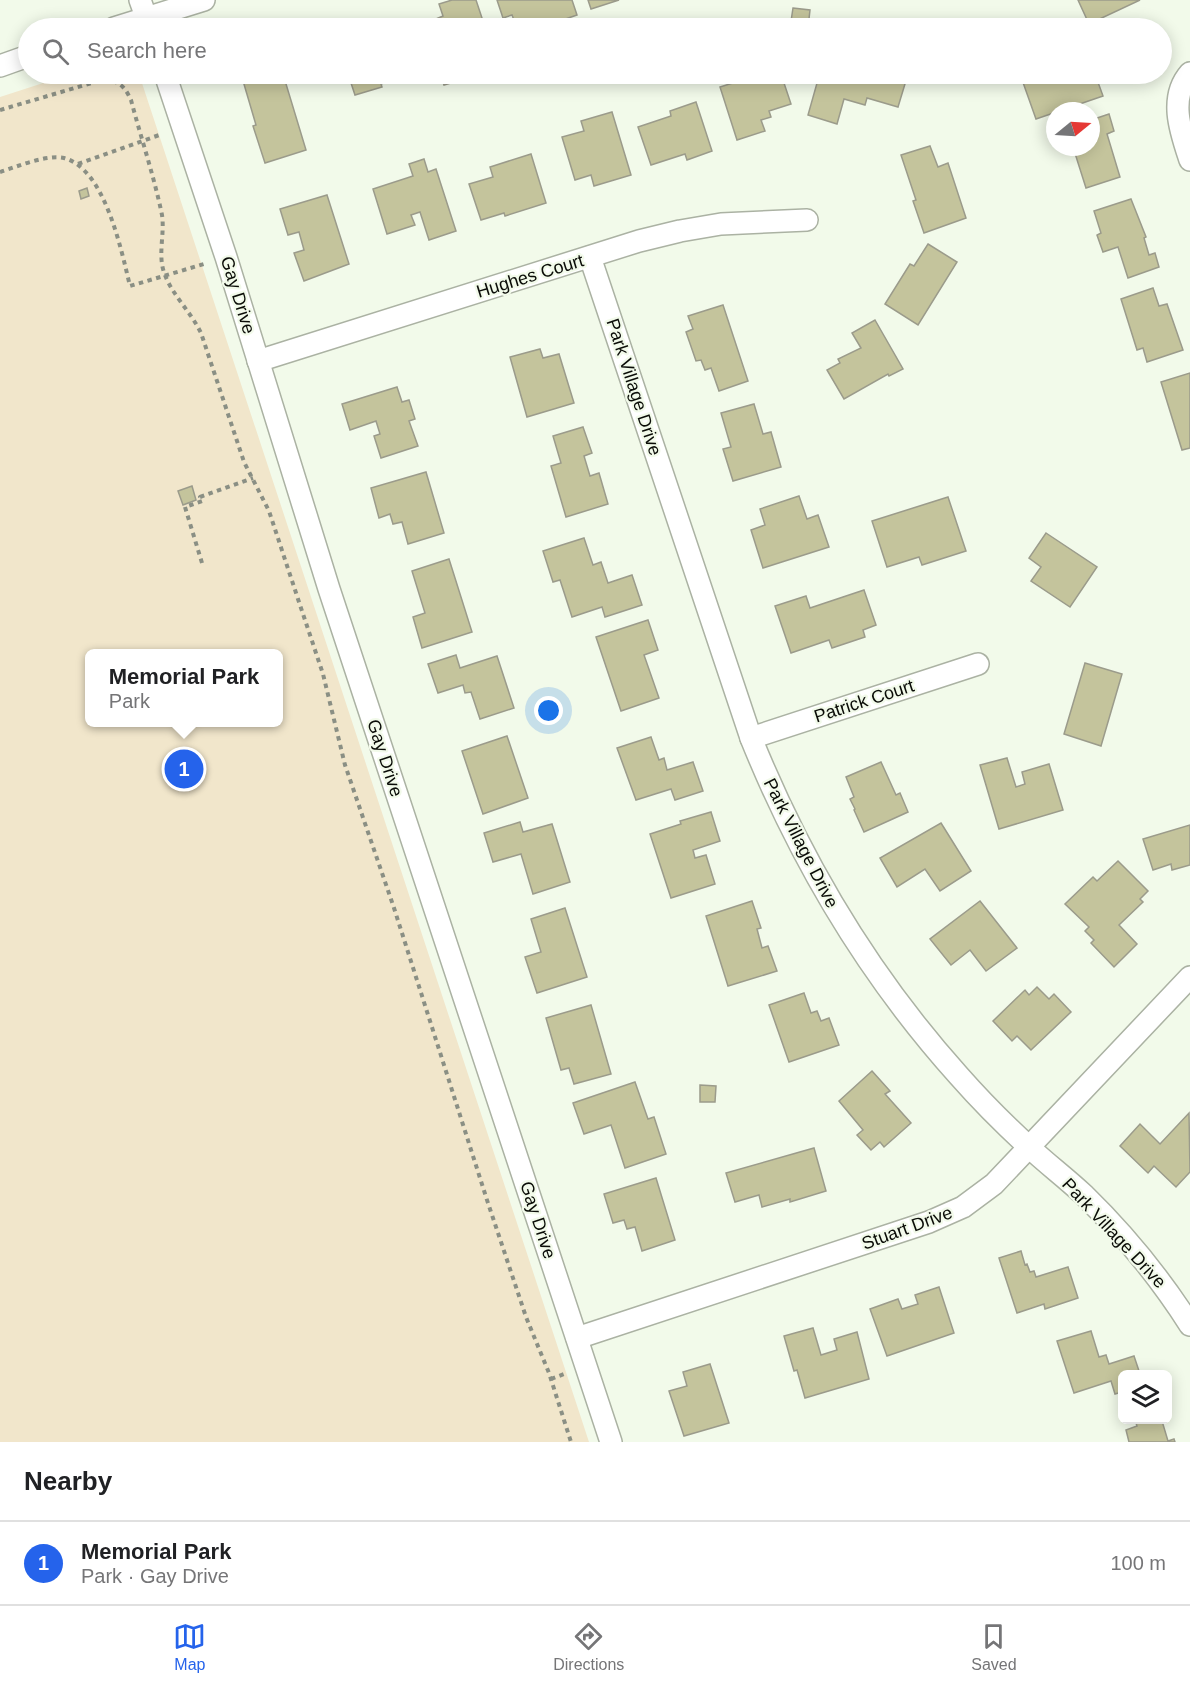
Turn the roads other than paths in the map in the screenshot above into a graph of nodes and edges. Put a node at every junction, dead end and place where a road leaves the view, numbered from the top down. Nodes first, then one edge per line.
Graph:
1 (204, 0) edge
2 (145, 16) edge
3 (18, 60) edge
4 (0, 66) edge
5 (1190, 73) edge
6 (168, 84) edge
7 (1190, 160) edge
8 (807, 220) dead end
9 (590, 257) junction
10 (258, 361) junction
11 (978, 664) dead end
12 (751, 738) junction
13 (1190, 977) edge
14 (1029, 1148) junction
15 (1190, 1324) edge
16 (577, 1338) junction
17 (610, 1442) edge

1 - 2 street
3 - 4 street
5 - 7 street
6 - 10 street, Gay Drive
8 - 9 street, Hughes Court
9 - 10 street, Hughes Court
9 - 12 street, Park Village Drive
10 - 16 street, Gay Drive
11 - 12 street, Patrick Court
12 - 14 street, Park Village Drive
13 - 14 street, Stuart Drive
14 - 15 street, Park Village Drive
14 - 16 street, Stuart Drive
16 - 17 street, Gay Drive

